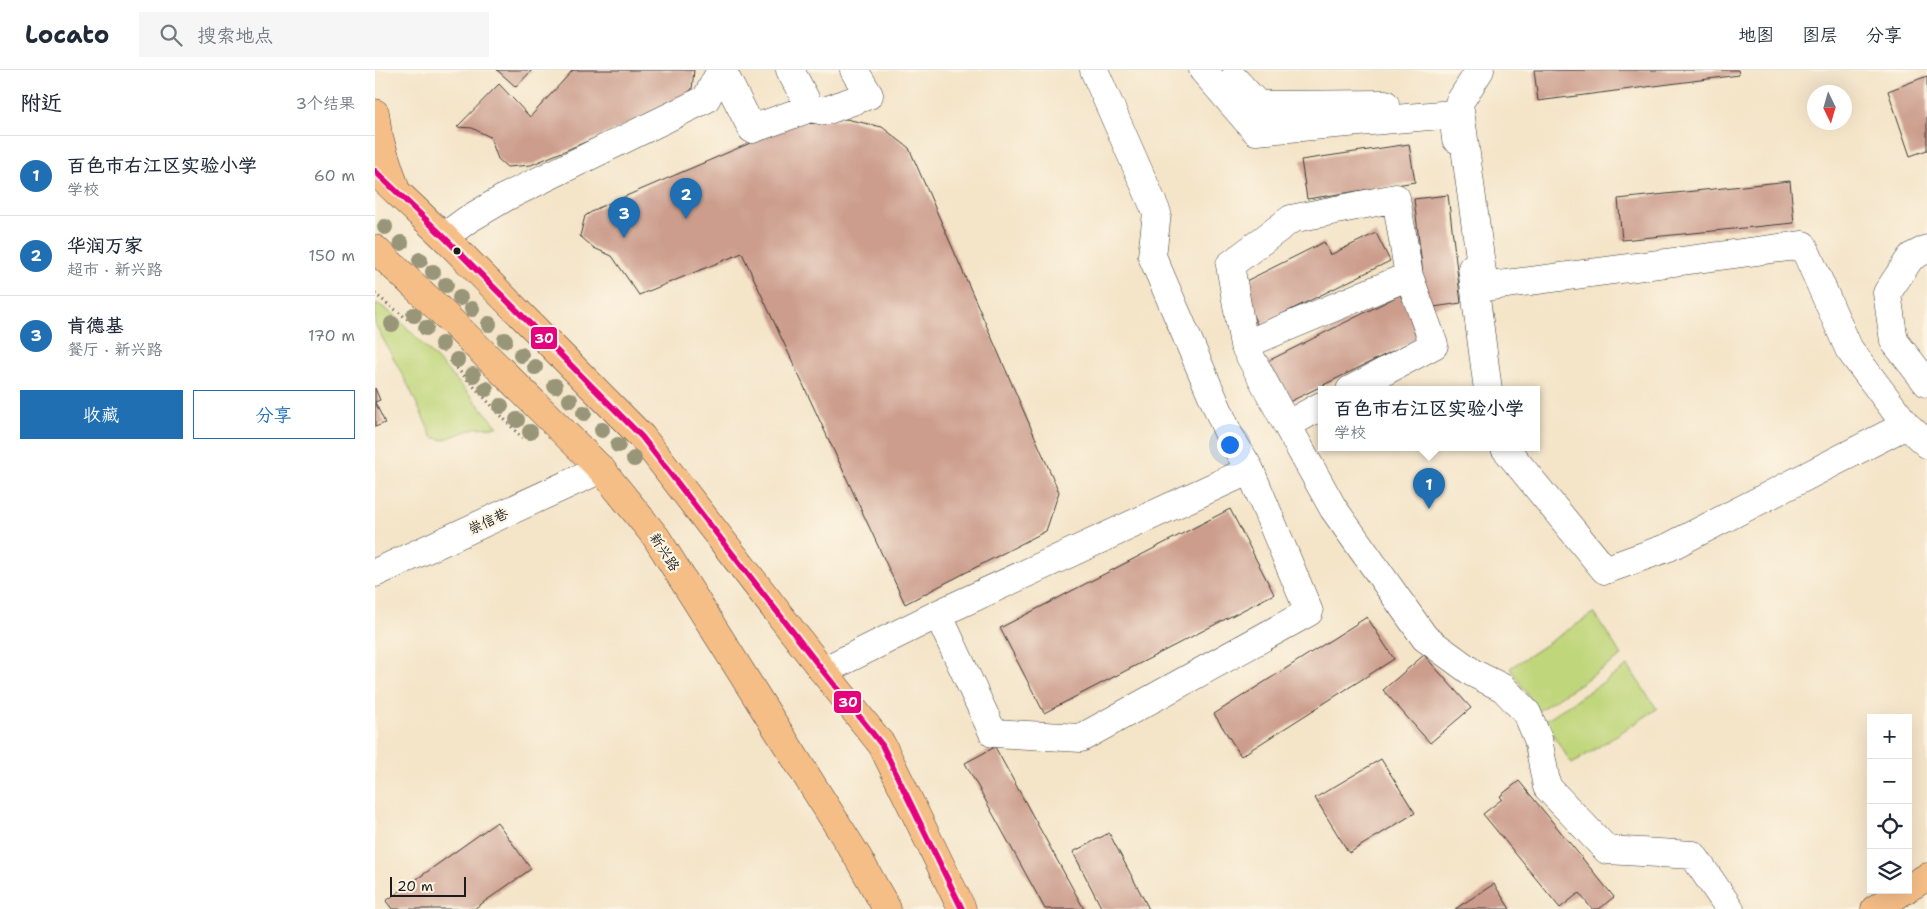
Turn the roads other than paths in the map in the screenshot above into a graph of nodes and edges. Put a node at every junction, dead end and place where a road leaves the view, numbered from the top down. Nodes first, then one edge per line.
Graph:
1 (722, 70) edge
2 (790, 70) edge
3 (855, 70) edge
4 (1094, 70) edge
5 (1203, 70) edge
6 (1226, 70) edge
7 (1479, 70) edge
8 (1459, 103) junction
9 (810, 108) junction
10 (375, 112) edge
11 (375, 171) edge
12 (397, 191) junction
13 (444, 237) junction
14 (1927, 249) edge
15 (375, 250) edge
16 (1409, 276) junction
17 (1244, 345) junction
18 (1927, 383) edge
19 (1358, 386) edge
20 (1487, 386) edge
21 (1318, 408) edge
22 (1287, 425) junction
23 (1906, 425) junction
24 (1927, 444) edge
25 (1507, 451) edge
26 (601, 469) junction
27 (1250, 470) junction
28 (375, 573) edge
29 (938, 614) junction
30 (823, 671) junction
31 (1927, 877) edge
32 (1912, 886) edge
33 (1899, 894) edge
34 (887, 909) edge
35 (962, 909) edge
36 (1729, 909) edge
37 (1875, 909) edge

1 - 9 street
1 - 13 street
2 - 9 street
3 - 9 street
4 - 27 street
5 - 20 street
6 - 8 street
7 - 8 street
8 - 23 street
10 - 12 main road
11 - 12 main road
12 - 13 main road
13 - 30 main road
14 - 18 street
15 - 26 main road, 新兴路
16 - 17 street
16 - 17 street
16 - 19 street
17 - 22 street
21 - 22 street
22 - 36 street
23 - 24 street
23 - 25 street
26 - 28 street, 崇信巷
26 - 34 main road, 新兴路
27 - 29 street
27 - 29 street
29 - 30 street
30 - 35 main road
31 - 32 main road
33 - 37 main road

